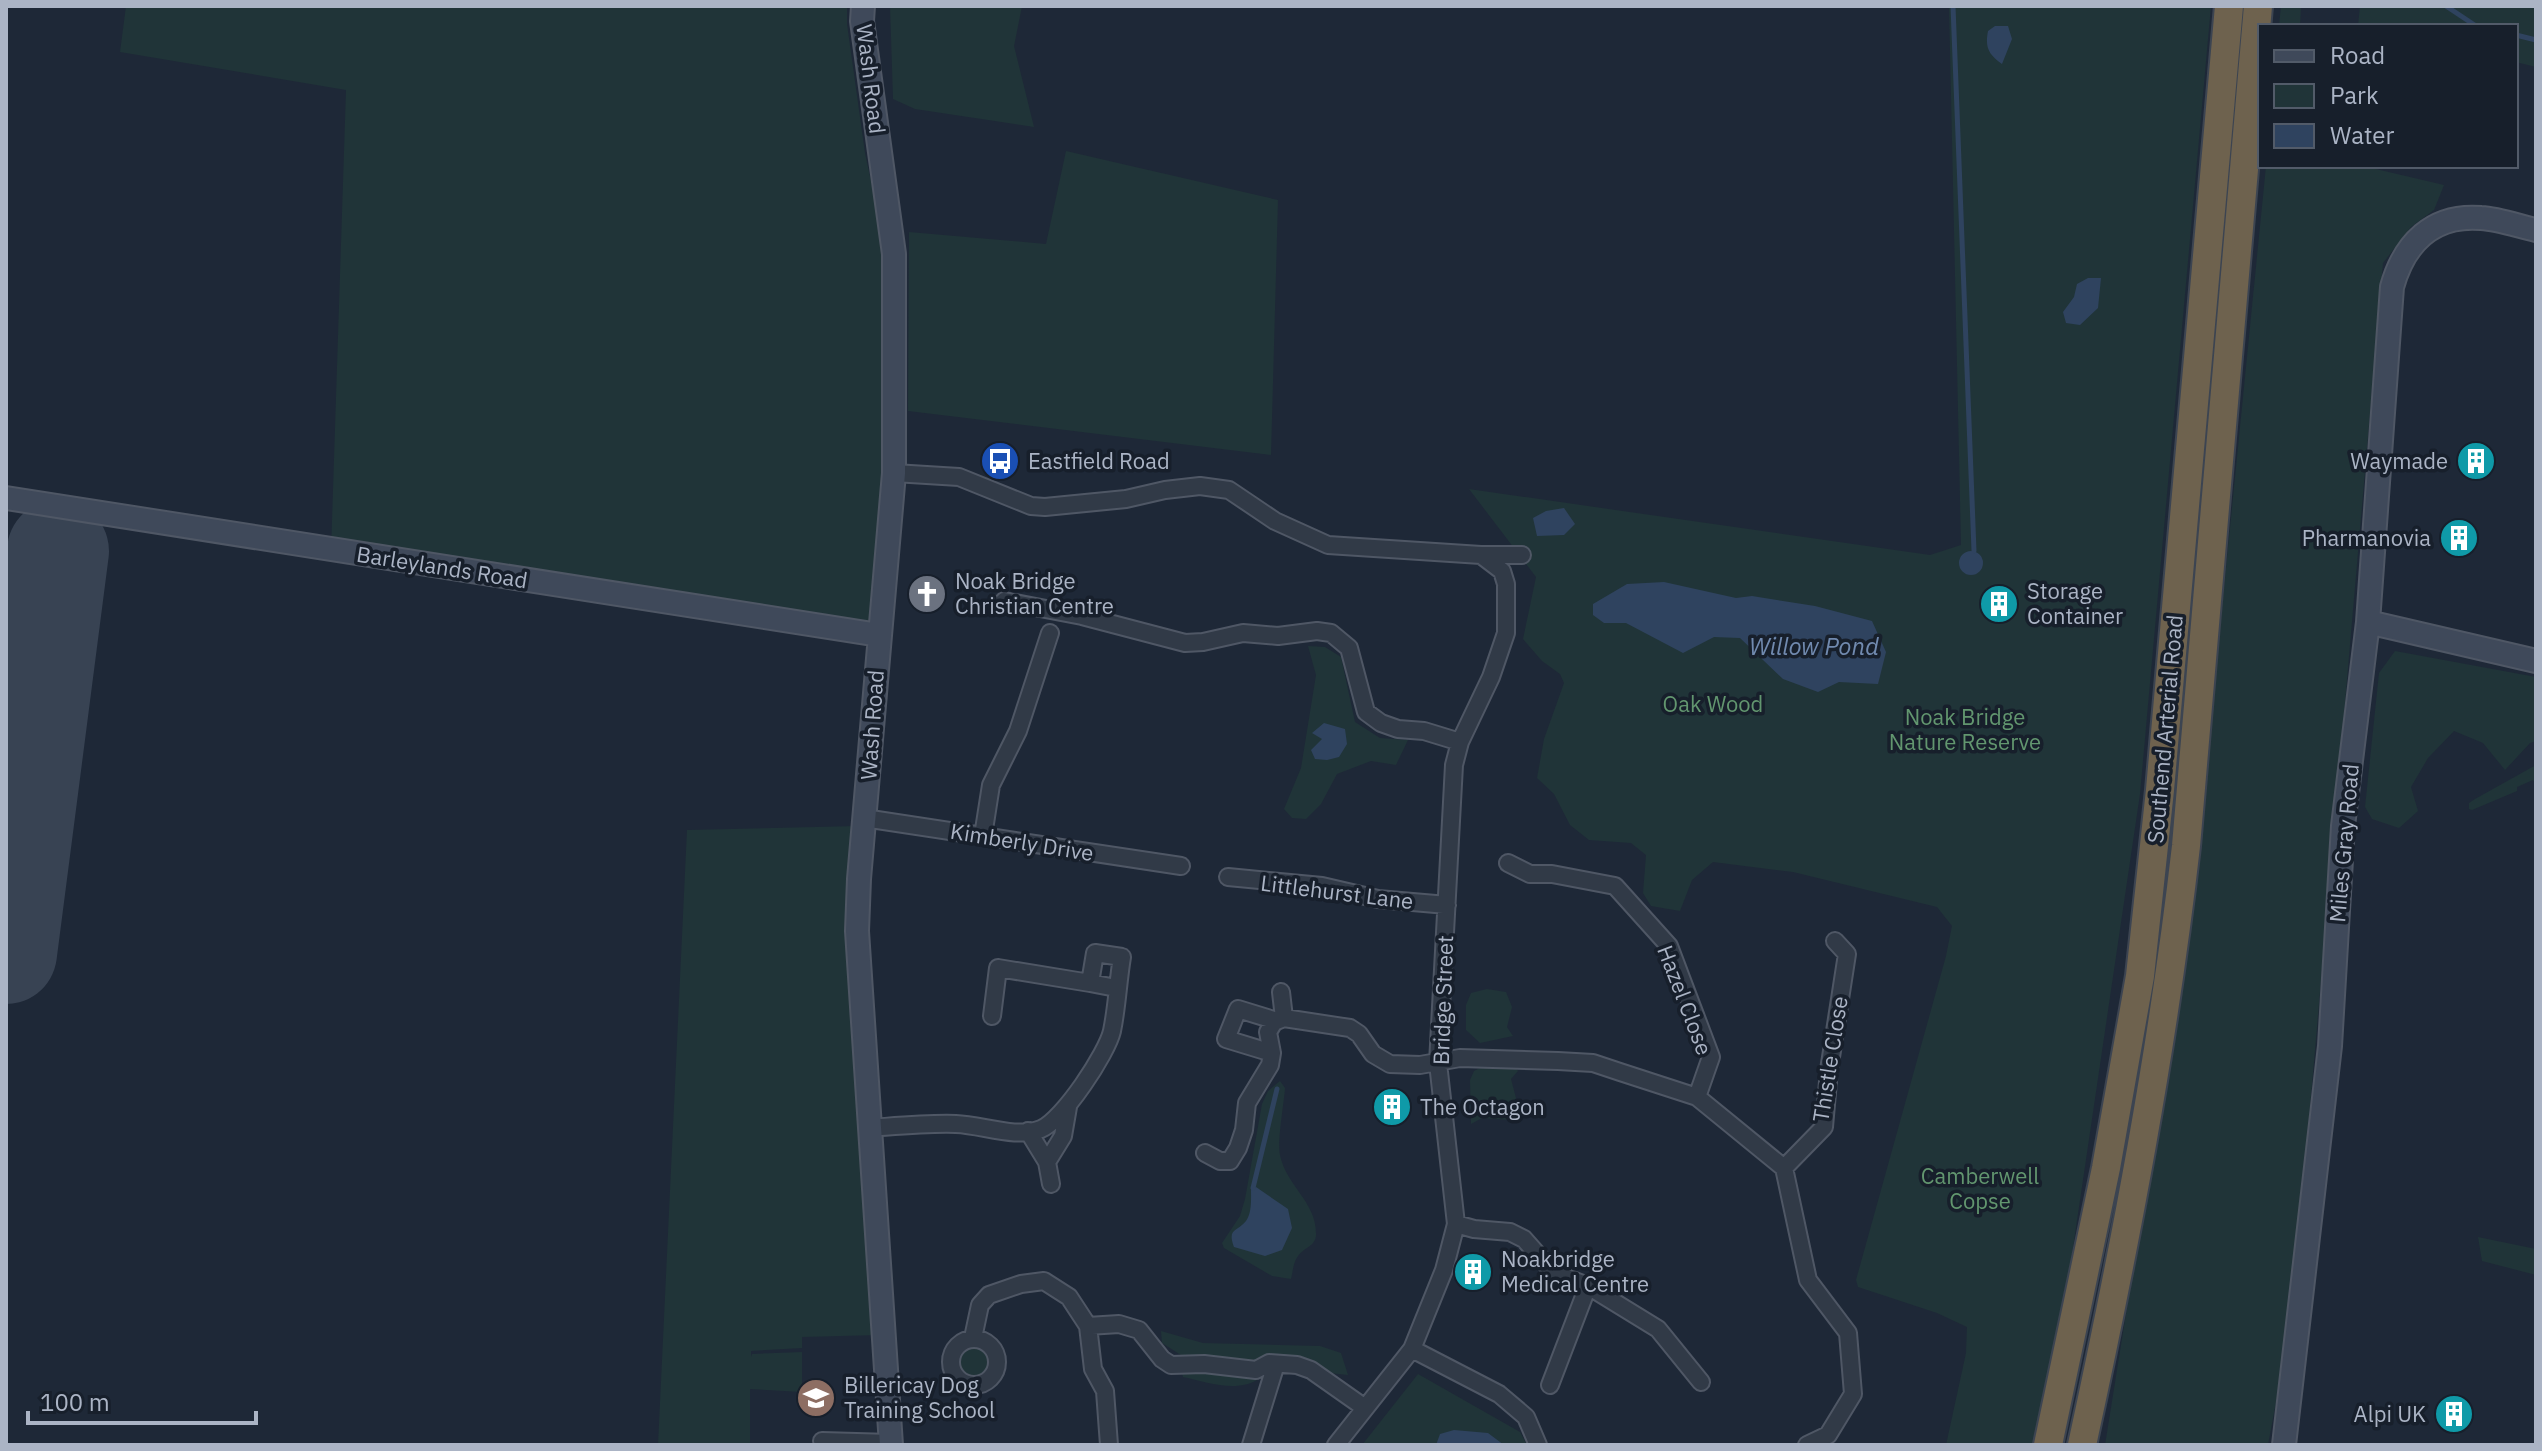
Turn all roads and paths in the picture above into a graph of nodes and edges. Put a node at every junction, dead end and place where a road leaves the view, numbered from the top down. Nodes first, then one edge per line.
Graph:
1 (863, 6) edge
2 (2229, 6) edge
3 (2258, 6) edge
4 (2536, 230) edge
5 (894, 473) junction
6 (6, 498) edge
7 (1474, 555) junction
8 (1522, 555) dead end
9 (1004, 601) dead end
10 (2368, 622) junction
11 (1050, 633) dead end
12 (879, 635) junction
13 (2536, 661) edge
14 (1460, 742) junction
15 (864, 818) junction
16 (983, 836) junction
17 (1508, 863) dead end
18 (1181, 866) dead end
19 (1228, 877) dead end
20 (1447, 905) junction
21 (1835, 941) dead end
22 (1090, 983) junction
23 (1116, 988) junction
24 (1281, 992) dead end
25 (992, 1016) dead end
26 (1281, 1019) junction
27 (1272, 1053) junction
28 (1438, 1063) junction
29 (1697, 1097) junction
30 (1069, 1101) junction
31 (870, 1128) junction
32 (1028, 1131) junction
33 (1205, 1153) dead end
34 (1047, 1162) junction
35 (1784, 1168) junction
36 (1051, 1184) dead end
37 (1456, 1224) junction
38 (1588, 1286) junction
39 (1088, 1326) junction
40 (973, 1338) dead end
41 (1412, 1349) junction
42 (1276, 1364) junction
43 (1701, 1382) dead end
44 (1550, 1385) dead end
45 (1365, 1408) junction
46 (822, 1441) dead end
47 (891, 1444) edge
48 (1813, 1444) edge
49 (1109, 1445) edge
50 (1251, 1445) edge
51 (1336, 1445) edge
52 (1538, 1445) edge
53 (2048, 1445) edge
54 (2082, 1445) edge
55 (2284, 1445) edge

1 - 5 street, Wash Road
2 - 53 highway, Southend Arterial Road
3 - 54 highway, Southend Arterial Road
4 - 10 street, Miles Gray Road
5 - 7 street
5 - 12 street, Wash Road
6 - 12 street, Barleylands Road
7 - 8 street
7 - 14 street, Bridge Street
9 - 14 street
10 - 13 street
10 - 55 street, Miles Gray Road
11 - 16 street
12 - 15 street, Wash Road
14 - 20 street, Bridge Street
15 - 16 street, Kimberly Drive
15 - 31 street, Wash Road
16 - 18 street, Kimberly Drive
17 - 29 street, Hazel Close
19 - 20 street, Littlehurst Lane
20 - 28 street, Bridge Street
21 - 35 street, Thistle Close
22 - 23 street
22 - 23 street
22 - 25 street
23 - 30 street
24 - 26 street
26 - 27 street
26 - 27 street
26 - 28 street
27 - 33 street
28 - 29 street
28 - 37 street, Bridge Street
29 - 35 street
30 - 32 street
30 - 34 street
31 - 32 street
31 - 47 street, Wash Road
32 - 34 street
34 - 36 street
35 - 48 street
37 - 38 street
37 - 41 street, Bridge Street
38 - 43 street
38 - 44 street
39 - 40 street
39 - 42 street
39 - 49 street
41 - 45 street, Bridge Street
41 - 52 street
42 - 45 street
42 - 50 street
45 - 51 street, Bridge Street
46 - 47 street

